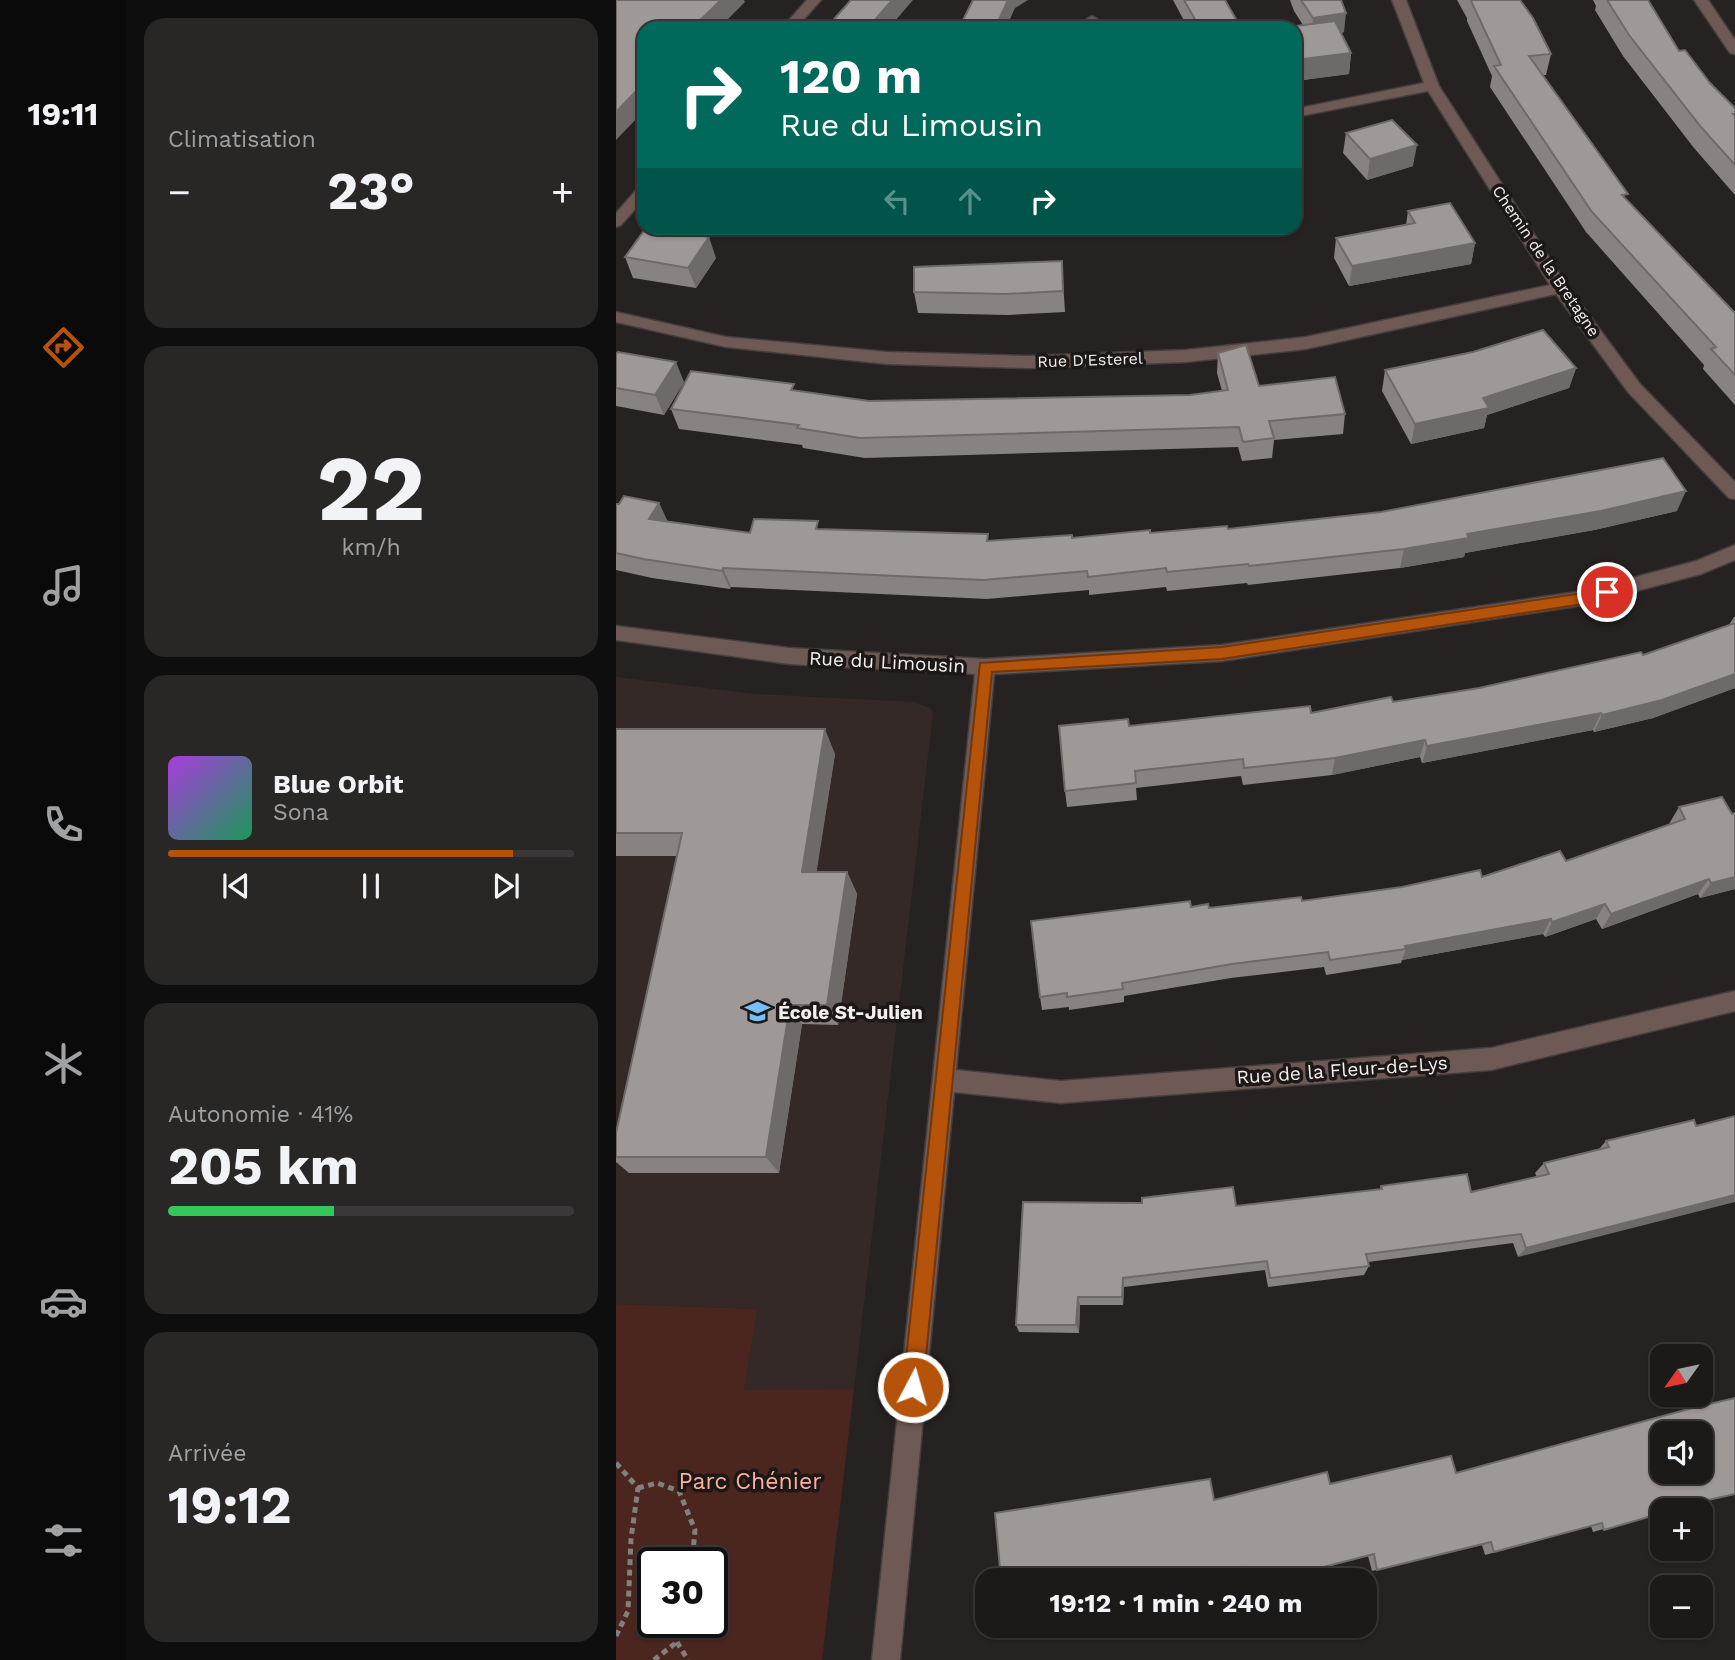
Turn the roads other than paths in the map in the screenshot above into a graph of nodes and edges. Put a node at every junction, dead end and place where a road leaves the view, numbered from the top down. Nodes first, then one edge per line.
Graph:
1 (814, 0) edge
2 (1399, 0) edge
3 (1701, 0) edge
4 (795, 21) edge
5 (1735, 50) edge
6 (1432, 86) junction
7 (1302, 112) edge
8 (637, 198) edge
9 (616, 222) edge
10 (1560, 288) junction
11 (616, 317) edge
12 (1735, 493) edge
13 (1735, 552) edge
14 (616, 633) edge
15 (985, 667) junction
16 (1735, 1001) edge
17 (944, 1080) junction
18 (887, 1660) edge

1 - 4 street
2 - 6 street, Chemin de la Bretagne
3 - 5 street
6 - 7 street
6 - 10 street, Chemin de la Bretagne
8 - 9 street
10 - 11 street, Rue D'Esterel
10 - 12 street, Chemin de la Bretagne
13 - 15 street, Rue du Limousin
14 - 15 street, Rue du Limousin
15 - 17 street
16 - 17 street, Rue de la Fleur-de-Lys
17 - 18 street

